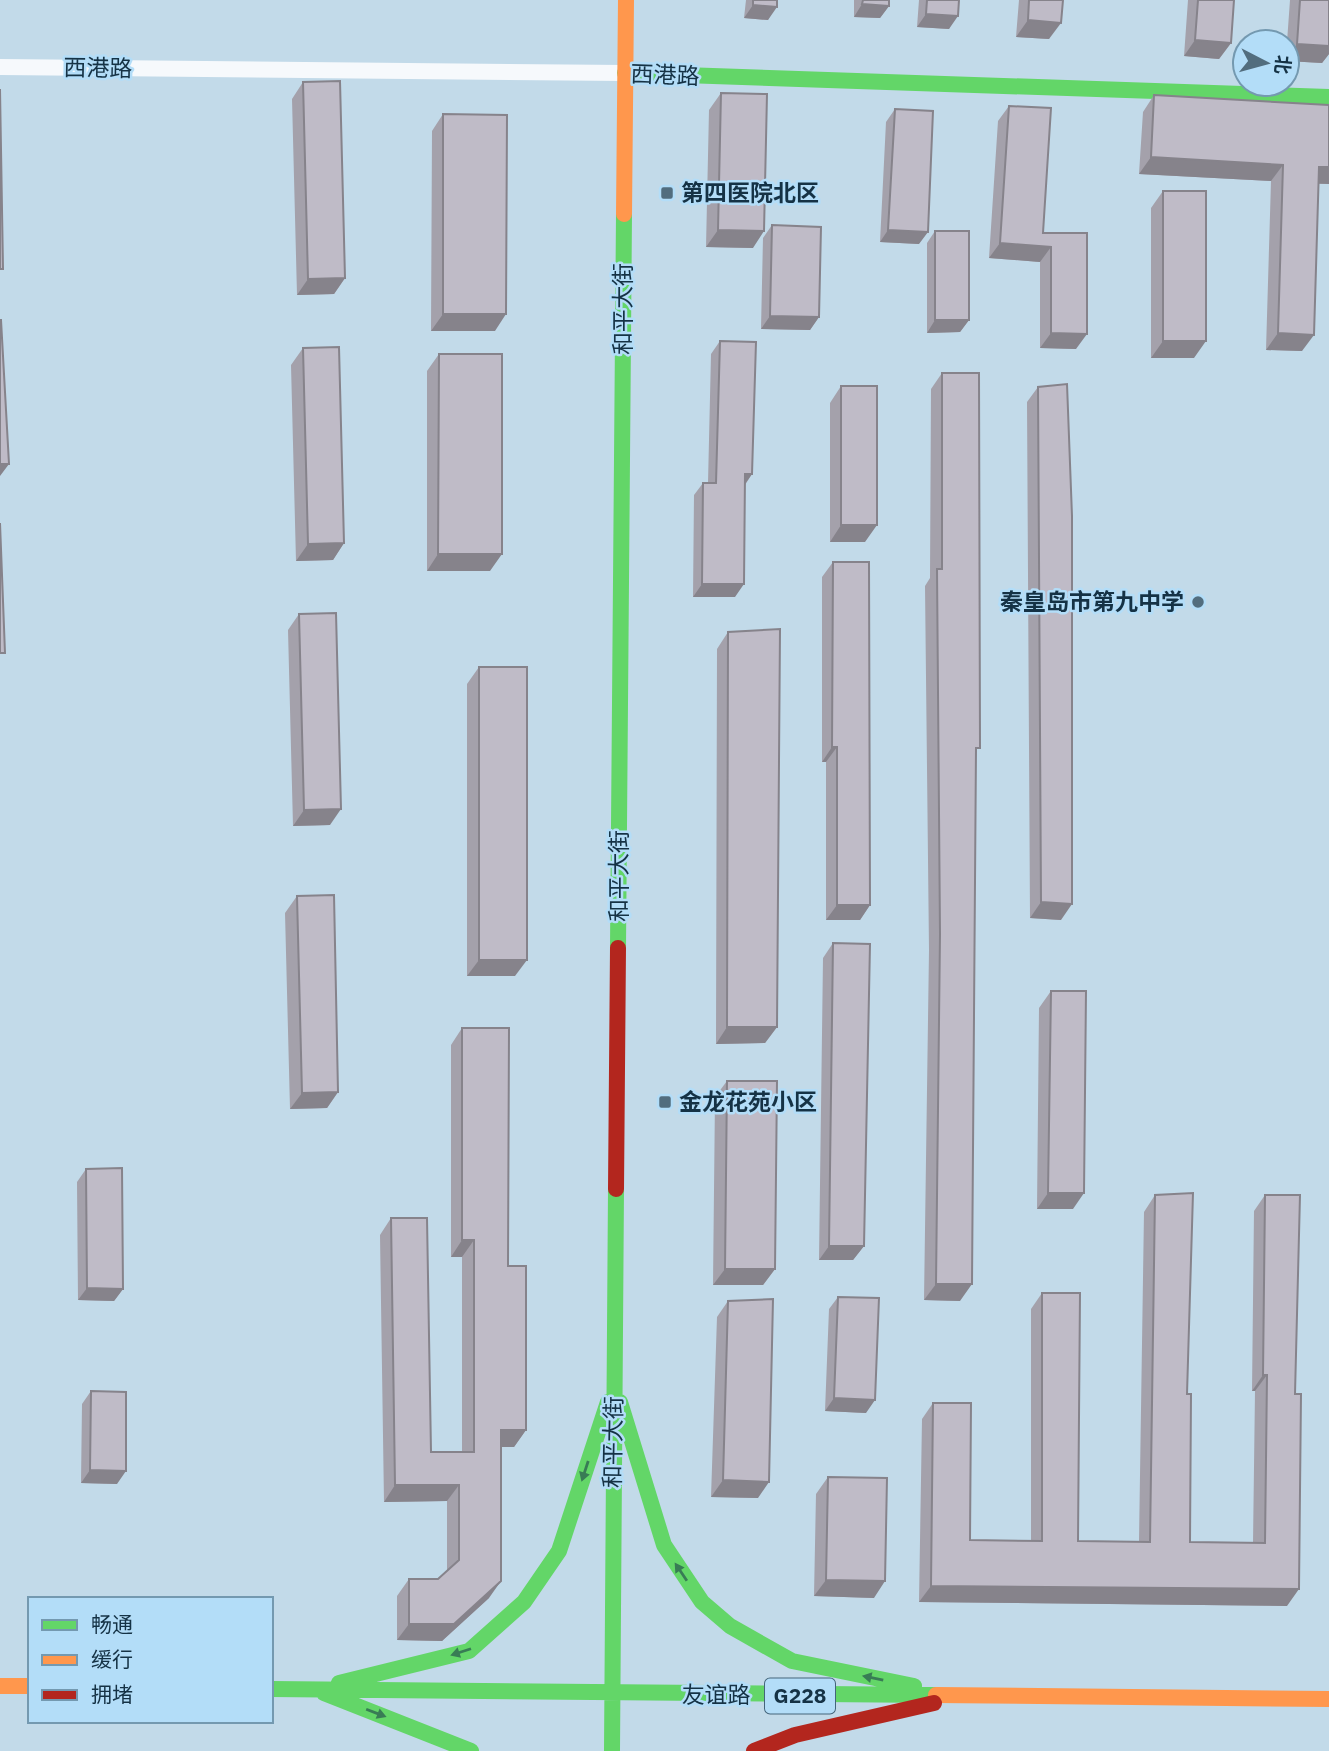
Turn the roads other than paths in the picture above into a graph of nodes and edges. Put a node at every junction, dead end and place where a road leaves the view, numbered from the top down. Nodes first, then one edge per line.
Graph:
1 (626, 0) edge
2 (0, 67) edge
3 (625, 73) junction
4 (1329, 97) edge
5 (614, 1383) junction
6 (0, 1686) edge
7 (28, 1686) edge
8 (273, 1689) edge
9 (312, 1689) junction
10 (611, 1694) junction
11 (964, 1696) junction
12 (1329, 1699) edge
13 (471, 1751) edge
14 (612, 1751) edge
15 (754, 1751) edge

1 - 3 main road, 和平大街
2 - 3 street, 西港路
3 - 4 main road, 西港路
3 - 5 main road, 和平大街
5 -> 9 main road
5 - 10 main road, 和平大街
11 -> 5 main road
6 - 7 main road
8 - 9 main road, 友谊路 / G228
9 - 10 main road, 友谊路 / G228
9 -> 13 main road
10 - 11 main road, 友谊路 / G228
10 - 14 main road, 和平大街
11 - 12 main road, 友谊路 / G228
11 - 15 main road

